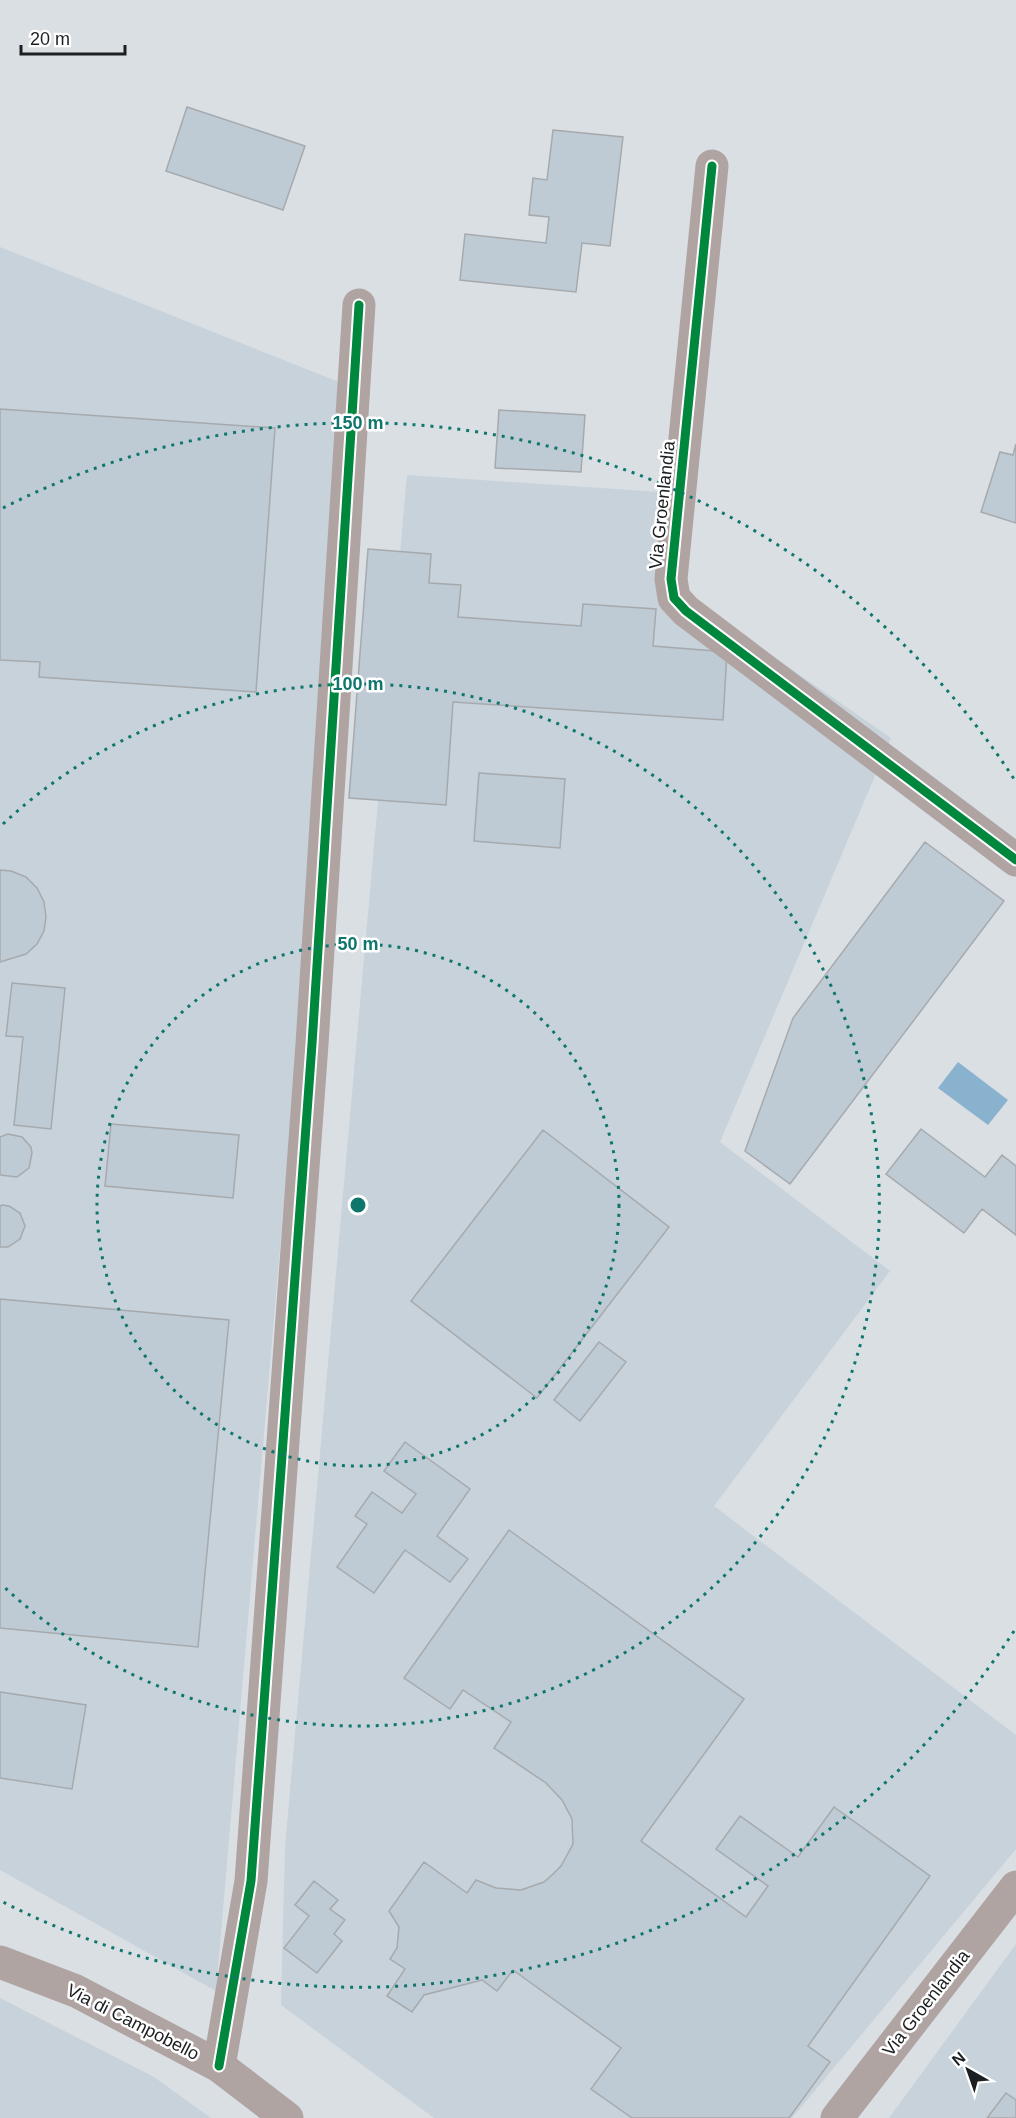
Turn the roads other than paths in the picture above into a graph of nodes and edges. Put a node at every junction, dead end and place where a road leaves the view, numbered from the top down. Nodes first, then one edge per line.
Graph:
1 (712, 166) dead end
2 (359, 305) dead end
3 (1016, 860) edge
4 (1016, 1887) edge
5 (0, 1962) edge
6 (219, 2066) junction
7 (287, 2118) edge
8 (837, 2118) edge

1 - 3 street, Via Groenlandia
2 - 6 street
4 - 8 street, Via Groenlandia
5 - 6 street, Via di Campobello
6 - 7 street, Via di Campobello

